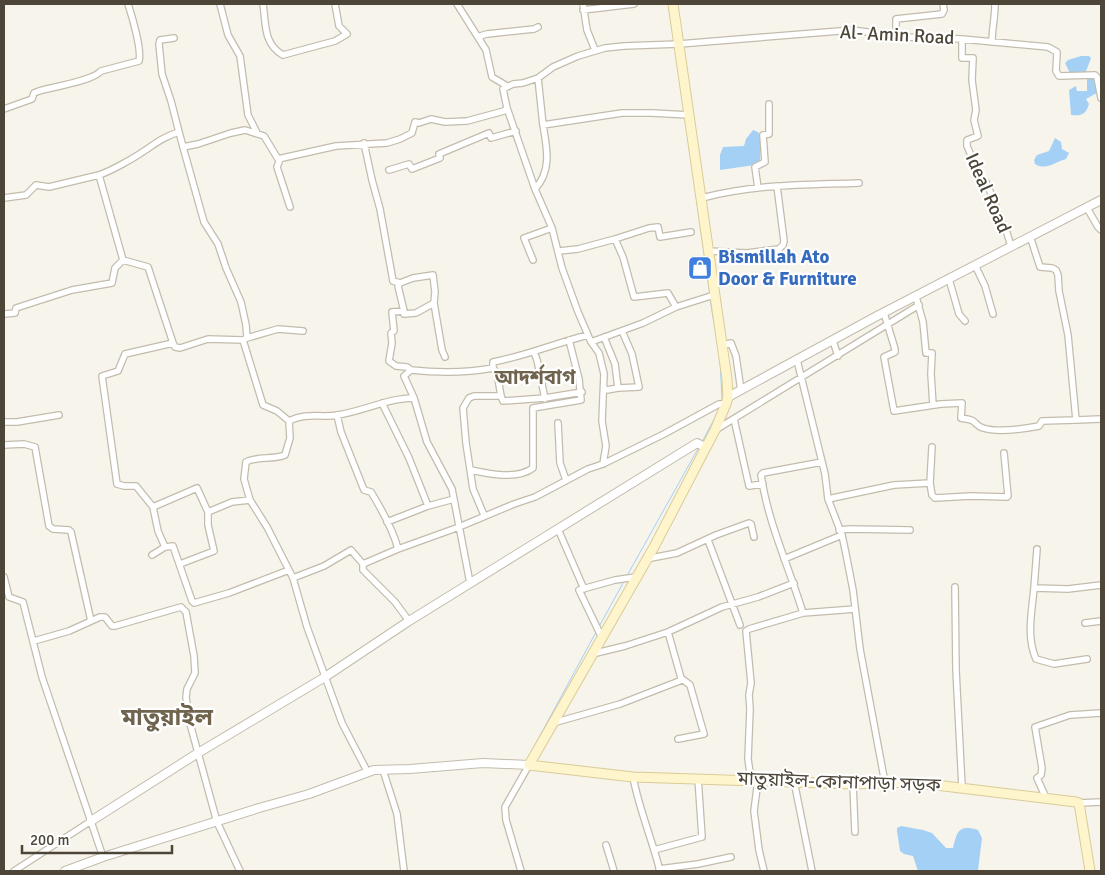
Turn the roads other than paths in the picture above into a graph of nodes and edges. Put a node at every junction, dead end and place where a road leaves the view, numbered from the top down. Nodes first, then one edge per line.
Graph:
1 (128, 4) edge
2 (220, 4) edge
3 (263, 4) edge
4 (335, 4) edge
5 (458, 4) edge
6 (634, 4) edge
7 (673, 4) edge
8 (943, 4) edge
9 (995, 4) edge
10 (583, 7) edge
11 (538, 27) dead end
12 (896, 27) dead end
13 (174, 38) dead end
14 (962, 39) junction
15 (480, 40) junction
16 (992, 42) junction
17 (679, 44) junction
18 (595, 50) junction
19 (538, 78) junction
20 (507, 86) junction
21 (1101, 98) edge
22 (769, 104) dead end
23 (507, 108) junction
24 (4, 109) edge
25 (689, 115) junction
26 (543, 125) junction
27 (516, 131) junction
28 (179, 132) junction
29 (257, 133) junction
30 (364, 143) junction
31 (183, 147) junction
32 (280, 159) junction
33 (389, 170) dead end
34 (99, 175) junction
35 (859, 183) dead end
36 (777, 186) junction
37 (758, 188) junction
38 (535, 189) junction
39 (701, 196) junction
40 (4, 198) edge
41 (1101, 200) edge
42 (290, 207) dead end
43 (1088, 208) junction
44 (552, 228) junction
45 (1101, 230) edge
46 (691, 232) dead end
47 (1030, 236) junction
48 (615, 239) junction
49 (1011, 246) junction
50 (559, 251) junction
51 (708, 251) junction
52 (123, 260) junction
53 (533, 260) dead end
54 (975, 265) junction
55 (950, 279) junction
56 (400, 283) junction
57 (711, 296) junction
58 (916, 297) junction
59 (434, 304) junction
60 (919, 305) junction
61 (676, 307) junction
62 (404, 311) junction
63 (884, 312) junction
64 (4, 314) edge
65 (993, 314) dead end
66 (965, 321) dead end
67 (888, 324) junction
68 (303, 331) dead end
69 (622, 331) junction
70 (588, 335) junction
71 (604, 337) junction
72 (245, 339) junction
73 (568, 340) junction
74 (833, 341) junction
75 (591, 342) junction
76 (172, 343) junction
77 (723, 345) junction
78 (534, 352) junction
79 (445, 356) dead end
80 (838, 356) junction
81 (797, 360) junction
82 (493, 368) junction
83 (412, 370) junction
84 (802, 378) junction
85 (604, 388) junction
86 (618, 388) junction
87 (741, 391) junction
88 (582, 392) junction
89 (502, 396) junction
90 (414, 398) junction
91 (545, 398) junction
92 (724, 402) junction
93 (382, 403) junction
94 (933, 405) junction
95 (544, 406) junction
96 (59, 415) dead end
97 (337, 415) junction
98 (734, 419) junction
99 (1101, 419) edge
100 (1076, 420) junction
101 (289, 421) junction
102 (4, 422) edge
103 (558, 423) dead end
104 (715, 430) junction
105 (4, 445) edge
106 (701, 446) junction
107 (932, 447) dead end
108 (1004, 453) dead end
109 (822, 462) junction
110 (603, 464) junction
111 (471, 470) junction
112 (566, 480) junction
113 (930, 483) junction
114 (763, 484) junction
115 (454, 499) junction
116 (828, 499) junction
117 (250, 500) junction
118 (428, 506) junction
119 (153, 507) junction
120 (208, 512) junction
121 (484, 515) junction
122 (387, 522) junction
123 (459, 527) junction
124 (558, 529) junction
125 (910, 530) dead end
126 (840, 533) junction
127 (754, 536) dead end
128 (708, 540) junction
129 (164, 547) junction
130 (398, 549) junction
131 (1037, 550) dead end
132 (152, 555) dead end
133 (646, 559) junction
134 (784, 559) junction
135 (180, 564) junction
136 (362, 564) junction
137 (289, 570) junction
138 (4, 576) edge
139 (636, 577) junction
140 (293, 578) junction
141 (470, 583) junction
142 (794, 583) junction
143 (1101, 585) edge
144 (954, 587) dead end
145 (1034, 588) junction
146 (584, 589) junction
147 (732, 604) junction
148 (855, 609) junction
149 (802, 613) junction
150 (91, 621) junction
151 (409, 621) junction
152 (1101, 621) edge
153 (740, 624) dead end
154 (1085, 624) dead end
155 (668, 632) junction
156 (602, 638) junction
157 (34, 641) junction
158 (592, 654) junction
159 (1087, 659) dead end
160 (325, 677) junction
161 (682, 680) junction
162 (1101, 713) edge
163 (553, 723) junction
164 (678, 739) dead end
165 (198, 753) junction
166 (529, 765) junction
167 (383, 770) junction
168 (367, 771) junction
169 (633, 777) junction
170 (698, 778) junction
171 (755, 780) junction
172 (794, 781) junction
173 (885, 783) junction
174 (852, 784) junction
175 (962, 787) junction
176 (1046, 798) junction
177 (1101, 802) edge
178 (1079, 803) junction
179 (92, 820) junction
180 (217, 822) junction
181 (855, 832) dead end
182 (606, 845) dead end
183 (654, 850) junction
184 (103, 857) junction
185 (731, 857) dead end
186 (659, 870) edge
187 (14, 871) edge
188 (66, 871) edge
189 (240, 871) edge
190 (404, 871) edge
191 (520, 871) edge
192 (614, 871) edge
193 (764, 871) edge
194 (812, 871) edge
195 (1090, 871) edge

1 - 24 street
2 - 29 street
3 - 4 street
5 - 15 street
6 - 10 street
7 - 17 main road
8 - 12 street
9 - 16 street
10 - 18 street
11 - 15 street
13 - 28 street
14 - 16 street, Al- Amin Road
14 - 17 street, Al- Amin Road
14 - 49 street, Ideal Road
15 - 20 street
16 - 21 street, Al- Amin Road
17 - 18 street, Al- Amin Road
17 - 25 main road
18 - 19 street, Al- Amin Road
19 - 20 street, Al- Amin Road
19 - 26 street
20 - 23 street
22 - 37 street
23 - 27 street
23 - 30 street
25 - 26 street
25 - 39 main road
26 - 38 street
27 - 33 street
27 - 38 street
28 - 31 street
28 - 34 street
29 - 31 street
29 - 32 street
30 - 32 street
30 - 56 street
31 - 72 street
32 - 42 street
34 - 40 street
34 - 52 street
35 - 36 street
36 - 37 street
36 - 51 street
37 - 39 street
38 - 44 street
39 - 51 main road
41 - 43 street
43 - 45 street
43 - 47 street
44 - 50 street
44 - 53 street
46 - 48 street
47 - 49 street
47 - 100 street
48 - 50 street
48 - 61 street
49 - 54 street
50 - 70 street
51 - 57 main road
52 - 64 street
52 - 76 street
54 - 55 street
54 - 65 street
55 - 58 street
55 - 66 street
56 - 59 street
56 - 62 street
57 - 61 street
57 - 77 main road
58 - 60 street
58 - 63 street
59 - 62 street
59 - 79 street
60 - 67 street
60 - 94 street
61 - 69 street
62 - 83 street
63 - 67 street
63 - 74 street
67 - 80 street
67 - 94 street
68 - 72 street
69 - 71 street
69 - 86 street
70 - 73 street
70 - 75 street
71 - 75 street
71 - 86 street
72 - 76 street
72 - 101 street
73 - 78 street
73 - 88 street
74 - 80 street
74 - 81 street
75 - 85 street
76 - 119 street
77 - 87 street
77 - 92 main road
78 - 82 street
78 - 91 street
80 - 84 street
81 - 84 street
81 - 87 street
82 - 83 street
82 - 89 street
83 - 90 street
84 - 98 street
84 - 109 street
85 - 86 street
85 - 110 street
87 - 92 street
88 - 91 street
88 - 95 street
89 - 91 street
89 - 111 street
90 - 93 street
90 - 115 street
91 - 95 street
92 - 104 main road
92 - 110 street
93 - 97 street
93 - 118 street
94 - 100 street
95 - 111 street
96 - 102 street
97 - 101 street
97 - 122 street
98 - 104 street
98 - 114 street
99 - 100 street
101 - 117 street
103 - 112 street
104 - 106 main road
105 - 150 street
106 - 124 street
106 - 133 main road
107 - 113 street
108 - 113 street
109 - 114 street
109 - 116 street
110 - 112 street
111 - 121 street
112 - 121 street
113 - 116 street
114 - 134 street
115 - 118 street
115 - 123 street
116 - 126 street
117 - 120 street
117 - 137 street
118 - 122 street
119 - 120 street
119 - 129 street
120 - 135 street
121 - 123 street
122 - 130 street
123 - 130 street
123 - 141 street
124 - 141 street
124 - 146 street
125 - 126 street
126 - 134 street
126 - 148 street
127 - 128 street
128 - 133 street
128 - 147 street
129 - 132 street
129 - 135 street
130 - 136 street
131 - 145 street
133 - 139 main road
134 - 142 street
135 - 137 street
136 - 140 street
136 - 151 street
137 - 140 street
138 - 157 street
139 - 146 street
139 - 156 main road
140 - 160 street
141 - 151 street
142 - 147 street
142 - 149 street
143 - 145 street
144 - 175 street
145 - 159 street
146 - 156 street
147 - 153 street
147 - 155 street
148 - 149 street
148 - 173 street
149 - 171 street
150 - 157 street
150 - 165 street
151 - 160 street
152 - 154 street
155 - 158 street
155 - 161 street
156 - 158 main road
157 - 179 street
158 - 163 main road
160 - 165 street
160 - 168 street
161 - 163 street
161 - 164 street
162 - 176 street
163 - 166 main road
165 - 179 street
165 - 180 street
166 - 167 street
166 - 169 main road, মাতুয়াইল-কোনাপাড়া সড়ক
166 - 191 street
167 - 168 street
167 - 190 street
168 - 180 street
169 - 170 main road, মাতুয়াইল-কোনাপাড়া সড়ক
169 - 183 street
170 - 171 main road, মাতুয়াইল-কোনাপাড়া সড়ক
170 - 183 street
171 - 172 main road, মাতুয়াইল-কোনাপাড়া সড়ক
171 - 193 street
172 - 174 main road, মাতুয়াইল-কোনাপাড়া সড়ক
172 - 194 street
173 - 174 main road, মাতুয়াইল-কোনাপাড়া সড়ক
173 - 175 main road, মাতুয়াইল-কোনাপাড়া সড়ক
174 - 181 street
175 - 176 main road, মাতুয়াইল-কোনাপাড়া সড়ক
176 - 178 main road, মাতুয়াইল-কোনাপাড়া সড়ক
177 - 178 street
178 - 195 main road
179 - 184 street
179 - 187 street
180 - 184 street
180 - 189 street
182 - 192 street
183 - 186 street
184 - 188 street
185 - 186 street

